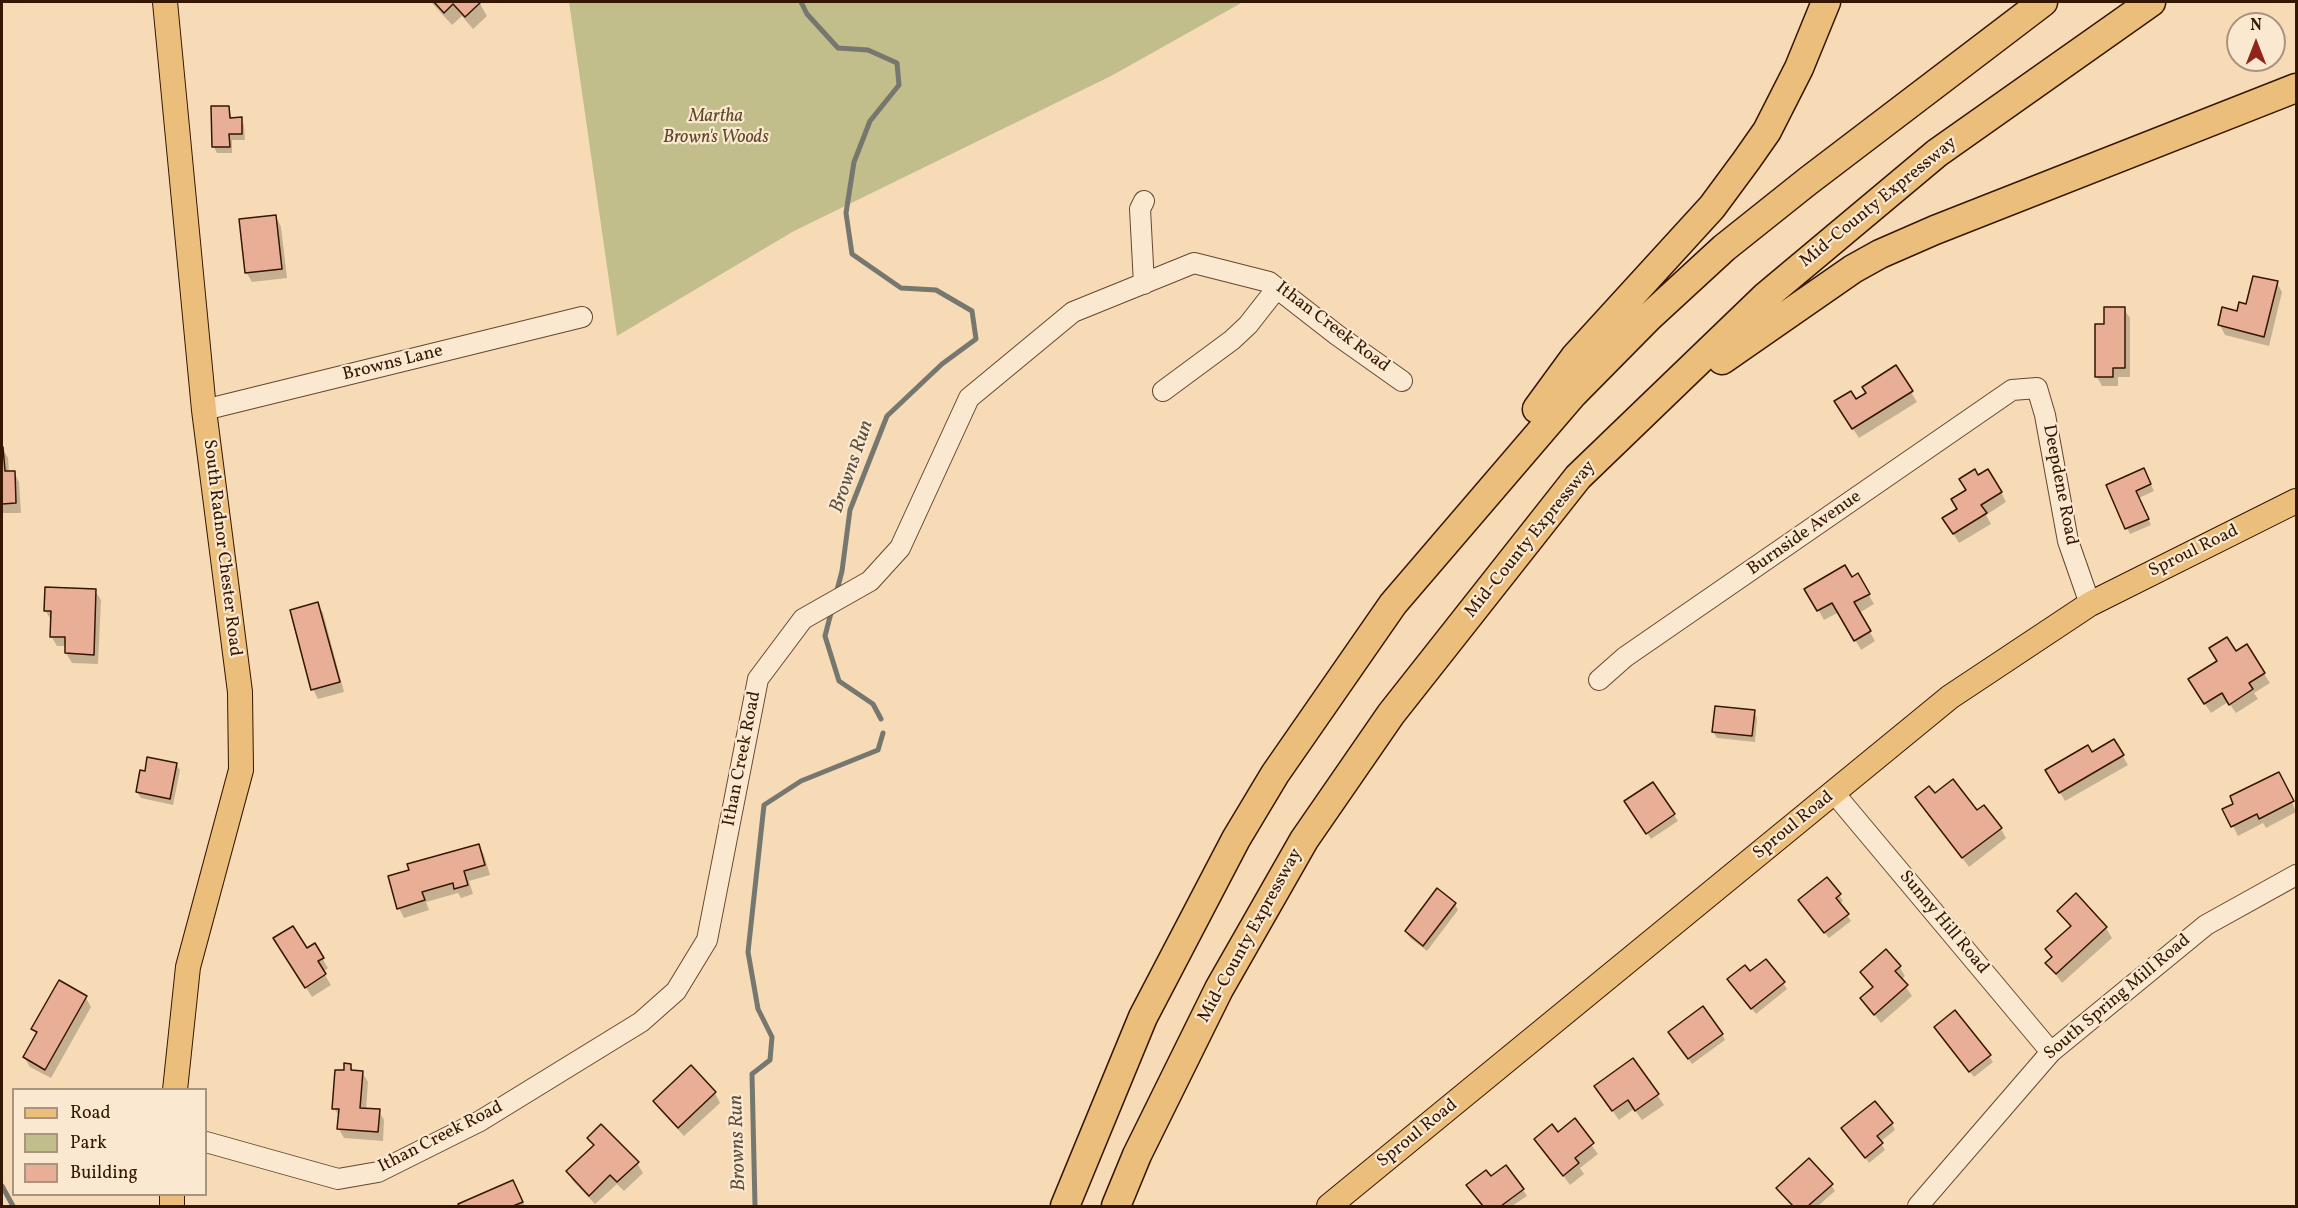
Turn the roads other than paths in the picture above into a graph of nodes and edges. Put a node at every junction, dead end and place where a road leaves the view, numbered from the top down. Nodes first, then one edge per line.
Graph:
1 (165, 2) edge
2 (1826, 2) edge
3 (2043, 2) edge
4 (2151, 2) edge
5 (2296, 88) edge
6 (1144, 201) dead end
7 (1144, 284) junction
8 (1277, 288) junction
9 (582, 317) dead end
10 (1402, 381) dead end
11 (2012, 390) joint
12 (1163, 391) dead end
13 (204, 410) junction
14 (1578, 477) junction
15 (2296, 501) edge
16 (1393, 604) junction
17 (2090, 604) junction
18 (1599, 680) dead end
19 (1834, 793) junction
20 (2296, 875) edge
21 (2051, 1052) junction
22 (175, 1088) edge
23 (207, 1142) edge
24 (1065, 1206) edge
25 (1116, 1206) edge
26 (1329, 1206) edge
27 (1918, 1206) edge

1 - 13 main road, South Radnor Chester Road
2 - 16 highway
3 - 16 highway
4 - 14 highway, Mid-County Expressway
5 - 14 highway
6 - 7 street
7 - 8 street, Ithan Creek Road
7 - 23 street, Ithan Creek Road
8 - 10 street, Ithan Creek Road
8 - 12 street
9 - 13 street, Browns Lane
11 - 17 street, Deepdene Road
11 - 18 street, Burnside Avenue
13 - 22 main road, South Radnor Chester Road
14 - 25 highway, Mid-County Expressway
15 - 17 main road, Sproul Road
16 - 24 highway
17 - 19 main road, Sproul Road
19 - 21 street, Sunny Hill Road
19 - 26 main road, Sproul Road
20 - 21 street, South Spring Mill Road
21 - 27 street, South Spring Mill Road

